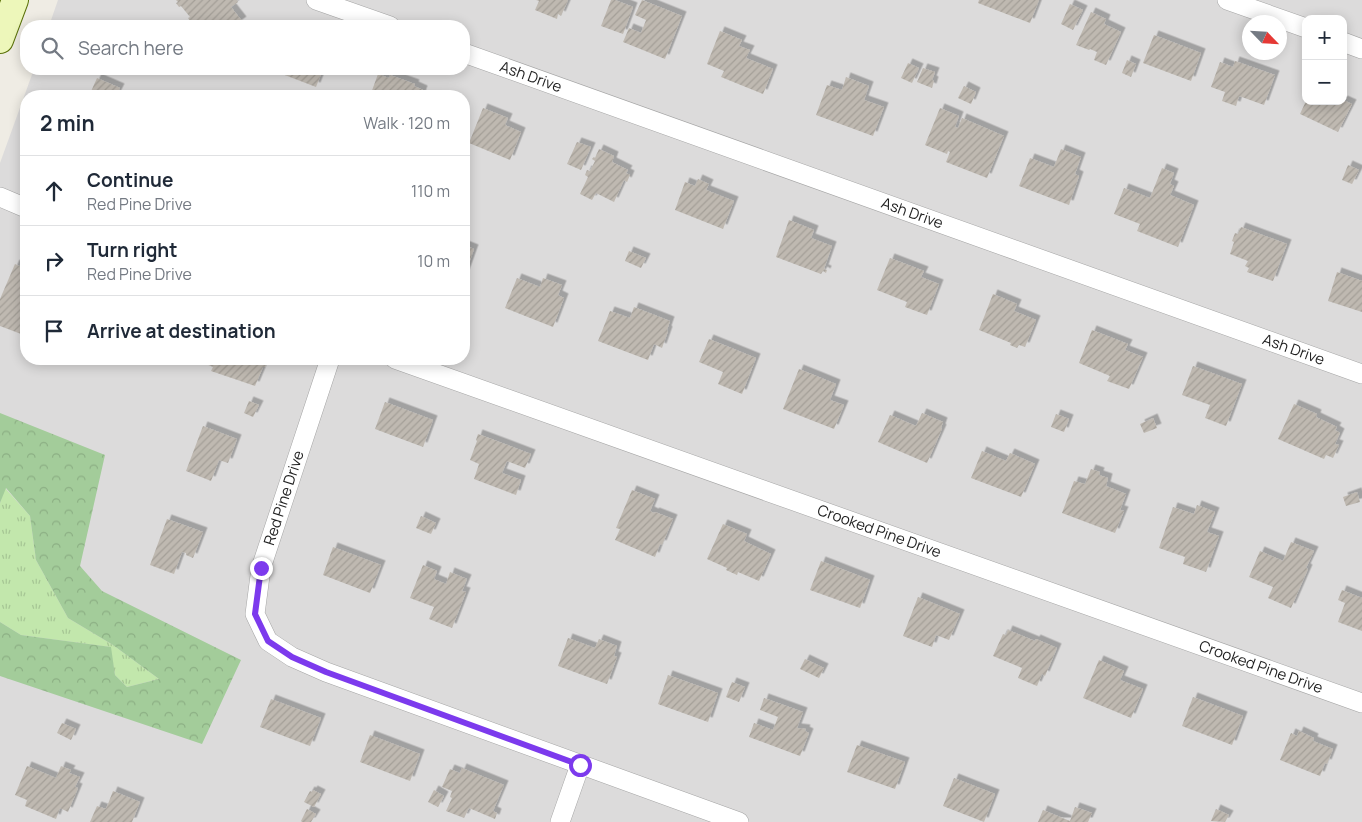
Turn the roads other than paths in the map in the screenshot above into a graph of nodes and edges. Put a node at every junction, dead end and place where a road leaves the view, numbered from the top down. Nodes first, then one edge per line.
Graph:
1 (14, 0) edge
2 (316, 0) edge
3 (1227, 0) edge
4 (373, 20) edge
5 (1302, 27) edge
6 (0, 40) edge
7 (1347, 43) edge
8 (1362, 49) edge
9 (470, 55) edge
10 (0, 197) edge
11 (20, 205) edge
12 (328, 365) edge
13 (412, 365) edge
14 (1362, 374) edge
15 (1362, 703) edge
16 (580, 765) junction
17 (560, 822) edge
18 (739, 822) edge

1 - 6 main road
2 - 4 street
3 - 5 street
7 - 8 street
9 - 14 street, Ash Drive
10 - 11 street
12 - 16 street, Red Pine Drive
13 - 15 street, Crooked Pine Drive
16 - 17 street
16 - 18 street, Red Pine Drive

